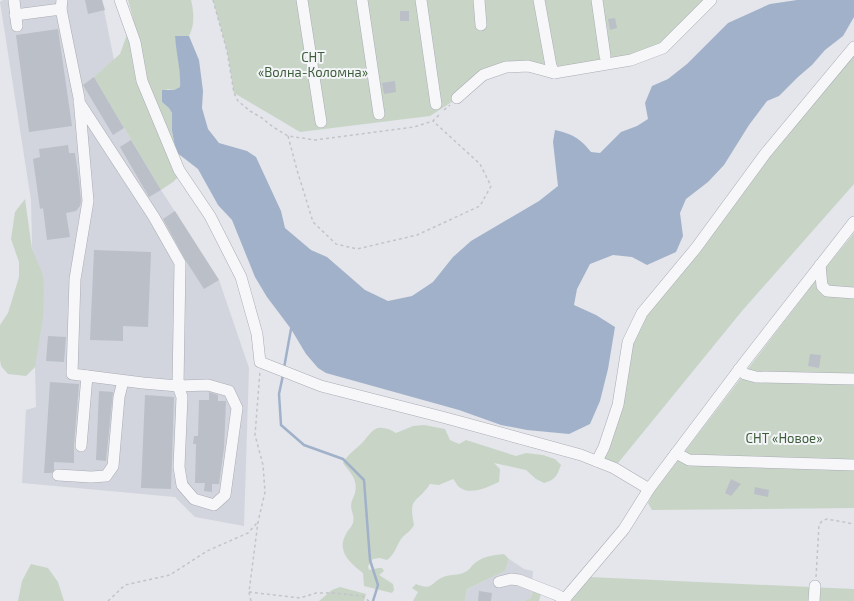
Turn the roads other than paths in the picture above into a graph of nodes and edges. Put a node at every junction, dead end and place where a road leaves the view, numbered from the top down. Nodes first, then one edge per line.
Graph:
1 (14, 0) edge
2 (120, 0) edge
3 (302, 0) edge
4 (362, 0) edge
5 (421, 0) edge
6 (479, 0) edge
7 (539, 0) edge
8 (597, 0) edge
9 (711, 0) edge
10 (62, 4) edge
11 (481, 25) dead end
12 (854, 47) edge
13 (605, 56) dead end
14 (554, 73) junction
15 (457, 98) road end
16 (79, 102) junction
17 (436, 104) dead end
18 (379, 114) dead end
19 (322, 122) dead end
20 (854, 222) edge
21 (820, 265) junction
22 (854, 293) edge
23 (739, 369) junction
24 (87, 376) junction
25 (854, 379) edge
26 (123, 381) junction
27 (178, 386) junction
28 (80, 446) dead end
29 (676, 453) junction
30 (597, 461) junction
31 (854, 465) edge
32 (58, 475) dead end
33 (648, 489) junction
34 (499, 582) dead end
35 (815, 586) road end
36 (564, 600) edge
37 (814, 601) edge

1 - 10 street
2 - 30 street
3 - 19 street
4 - 18 street
5 - 17 street
6 - 11 street
7 - 14 street
8 - 13 street
9 - 14 street
10 - 16 street
12 - 30 street
14 - 15 street
16 - 24 street
16 - 27 street
20 - 21 street
21 - 22 street
21 - 23 street
23 - 25 street
23 - 29 street
24 - 26 street
24 - 28 street
26 - 27 street
26 - 32 street
27 - 27 street
29 - 31 street
29 - 33 street
30 - 33 street
33 - 36 street
34 - 36 street
35 - 37 street

